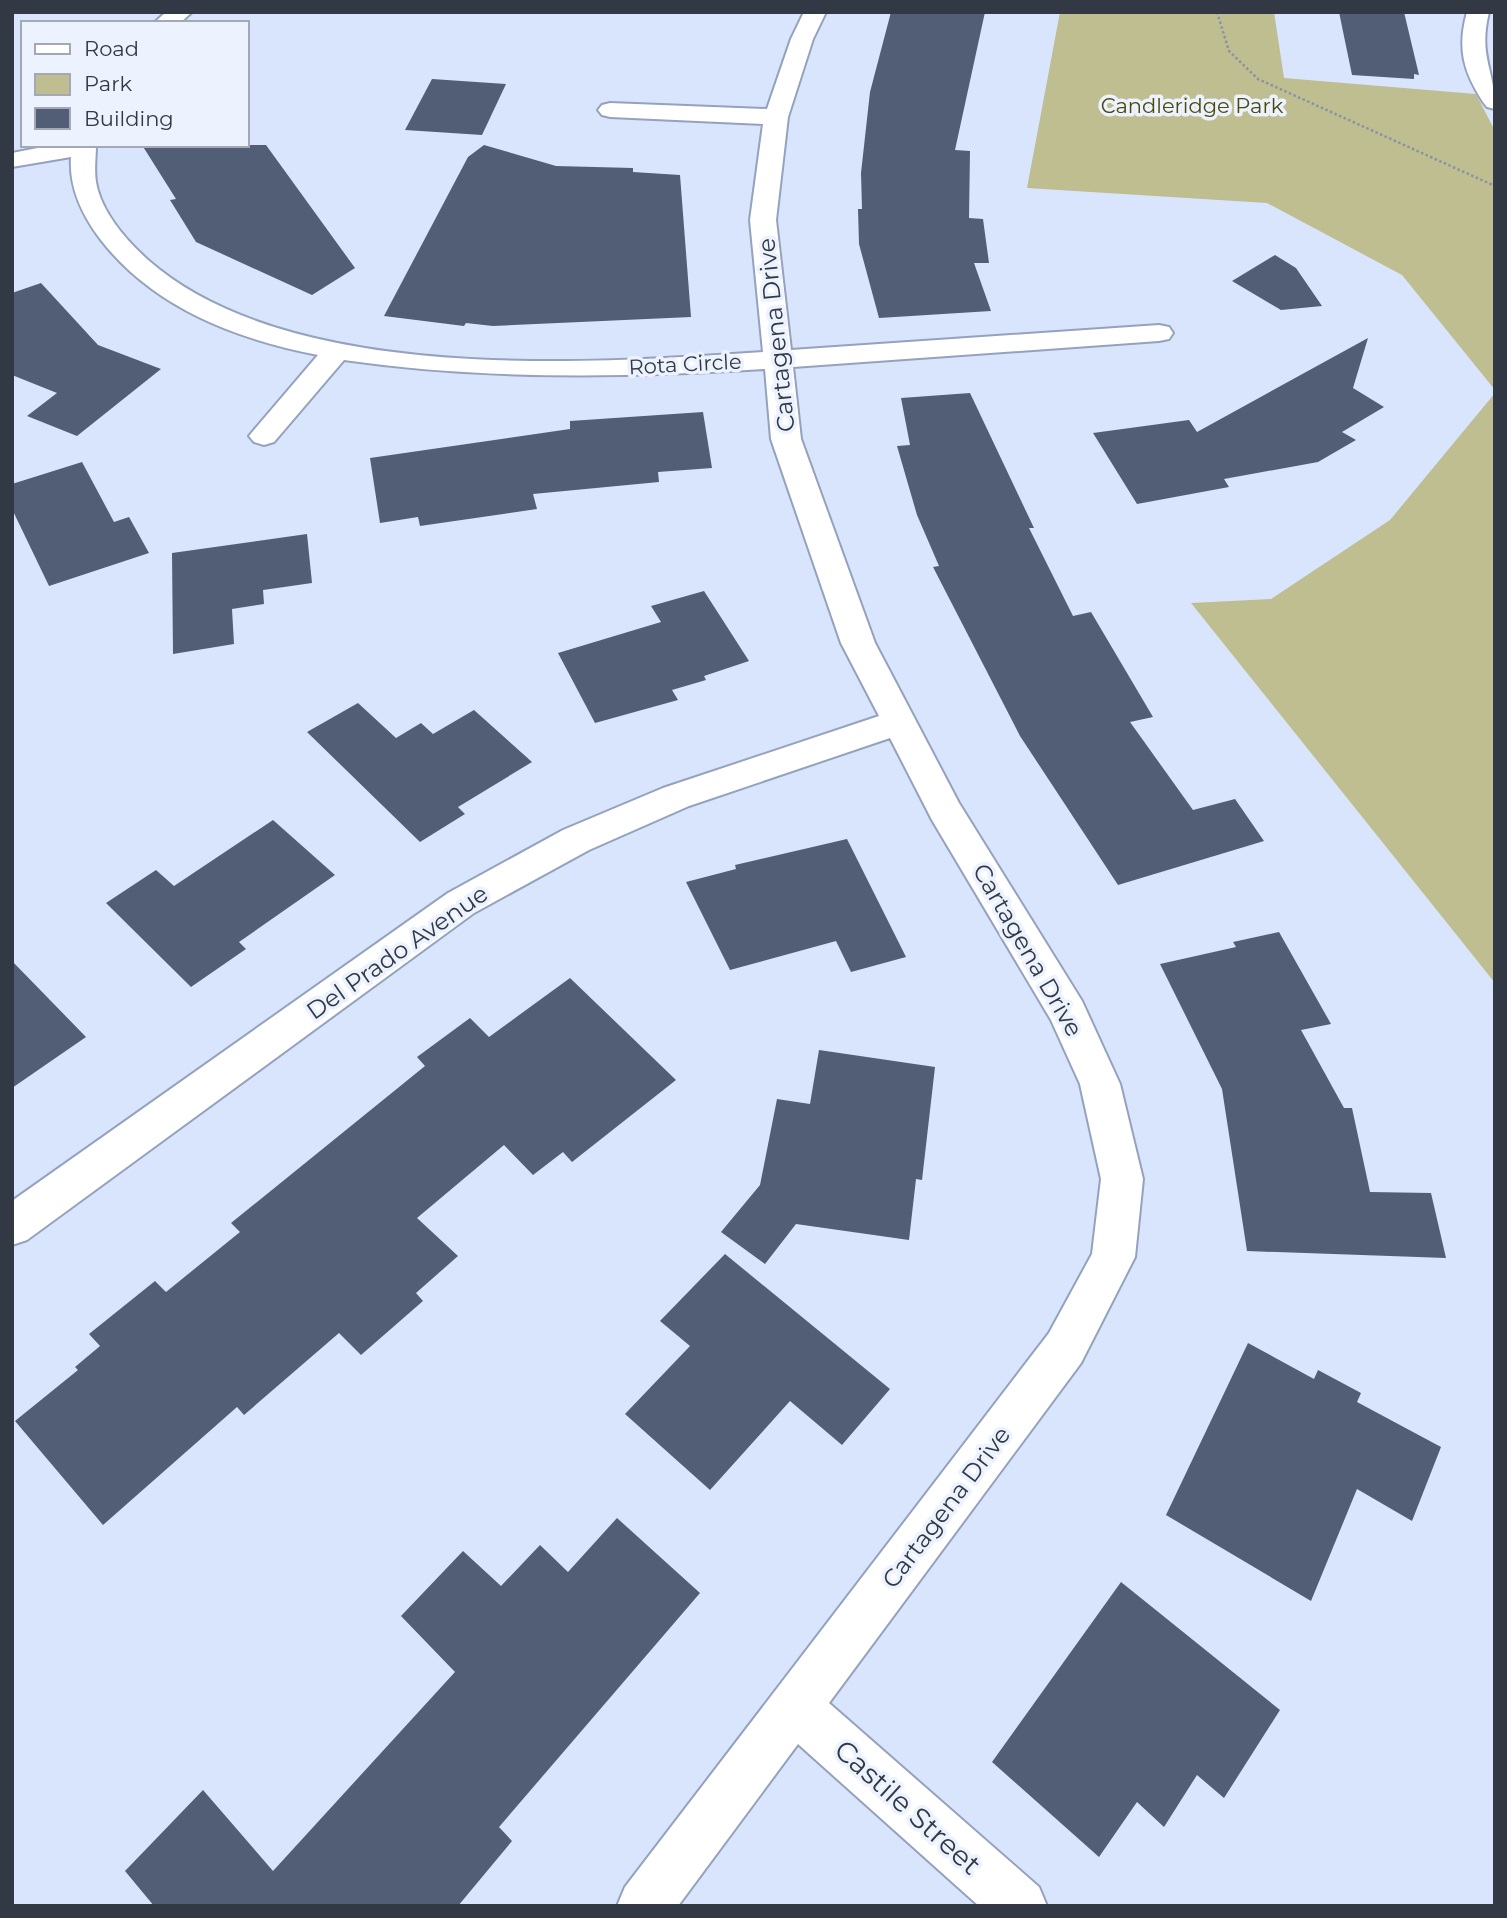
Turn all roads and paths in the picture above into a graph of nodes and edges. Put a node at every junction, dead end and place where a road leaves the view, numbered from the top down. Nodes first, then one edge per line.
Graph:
1 (816, 12) edge
2 (1217, 12) edge
3 (1478, 12) edge
4 (1495, 102) edge
5 (610, 110) dead end
6 (776, 117) junction
7 (79, 147) edge
8 (84, 147) edge
9 (12, 160) edge
10 (1495, 186) edge
11 (1159, 333) dead end
12 (337, 351) junction
13 (775, 359) junction
14 (264, 436) dead end
15 (900, 722) junction
16 (12, 1226) edge
17 (796, 1708) junction
18 (644, 1906) edge
19 (1020, 1906) edge

1 - 6 street, Cartagena Drive
2 - 10 path
3 - 4 street
5 - 6 street
6 - 13 street, Cartagena Drive
7 - 9 street
8 - 12 street, Rota Circle
11 - 13 street, Rota Circle
12 - 13 street, Rota Circle
12 - 14 street
13 - 15 street, Cartagena Drive
15 - 16 street, Del Prado Avenue
15 - 17 street, Cartagena Drive
17 - 18 street, Cartagena Drive
17 - 19 street, Castile Street

